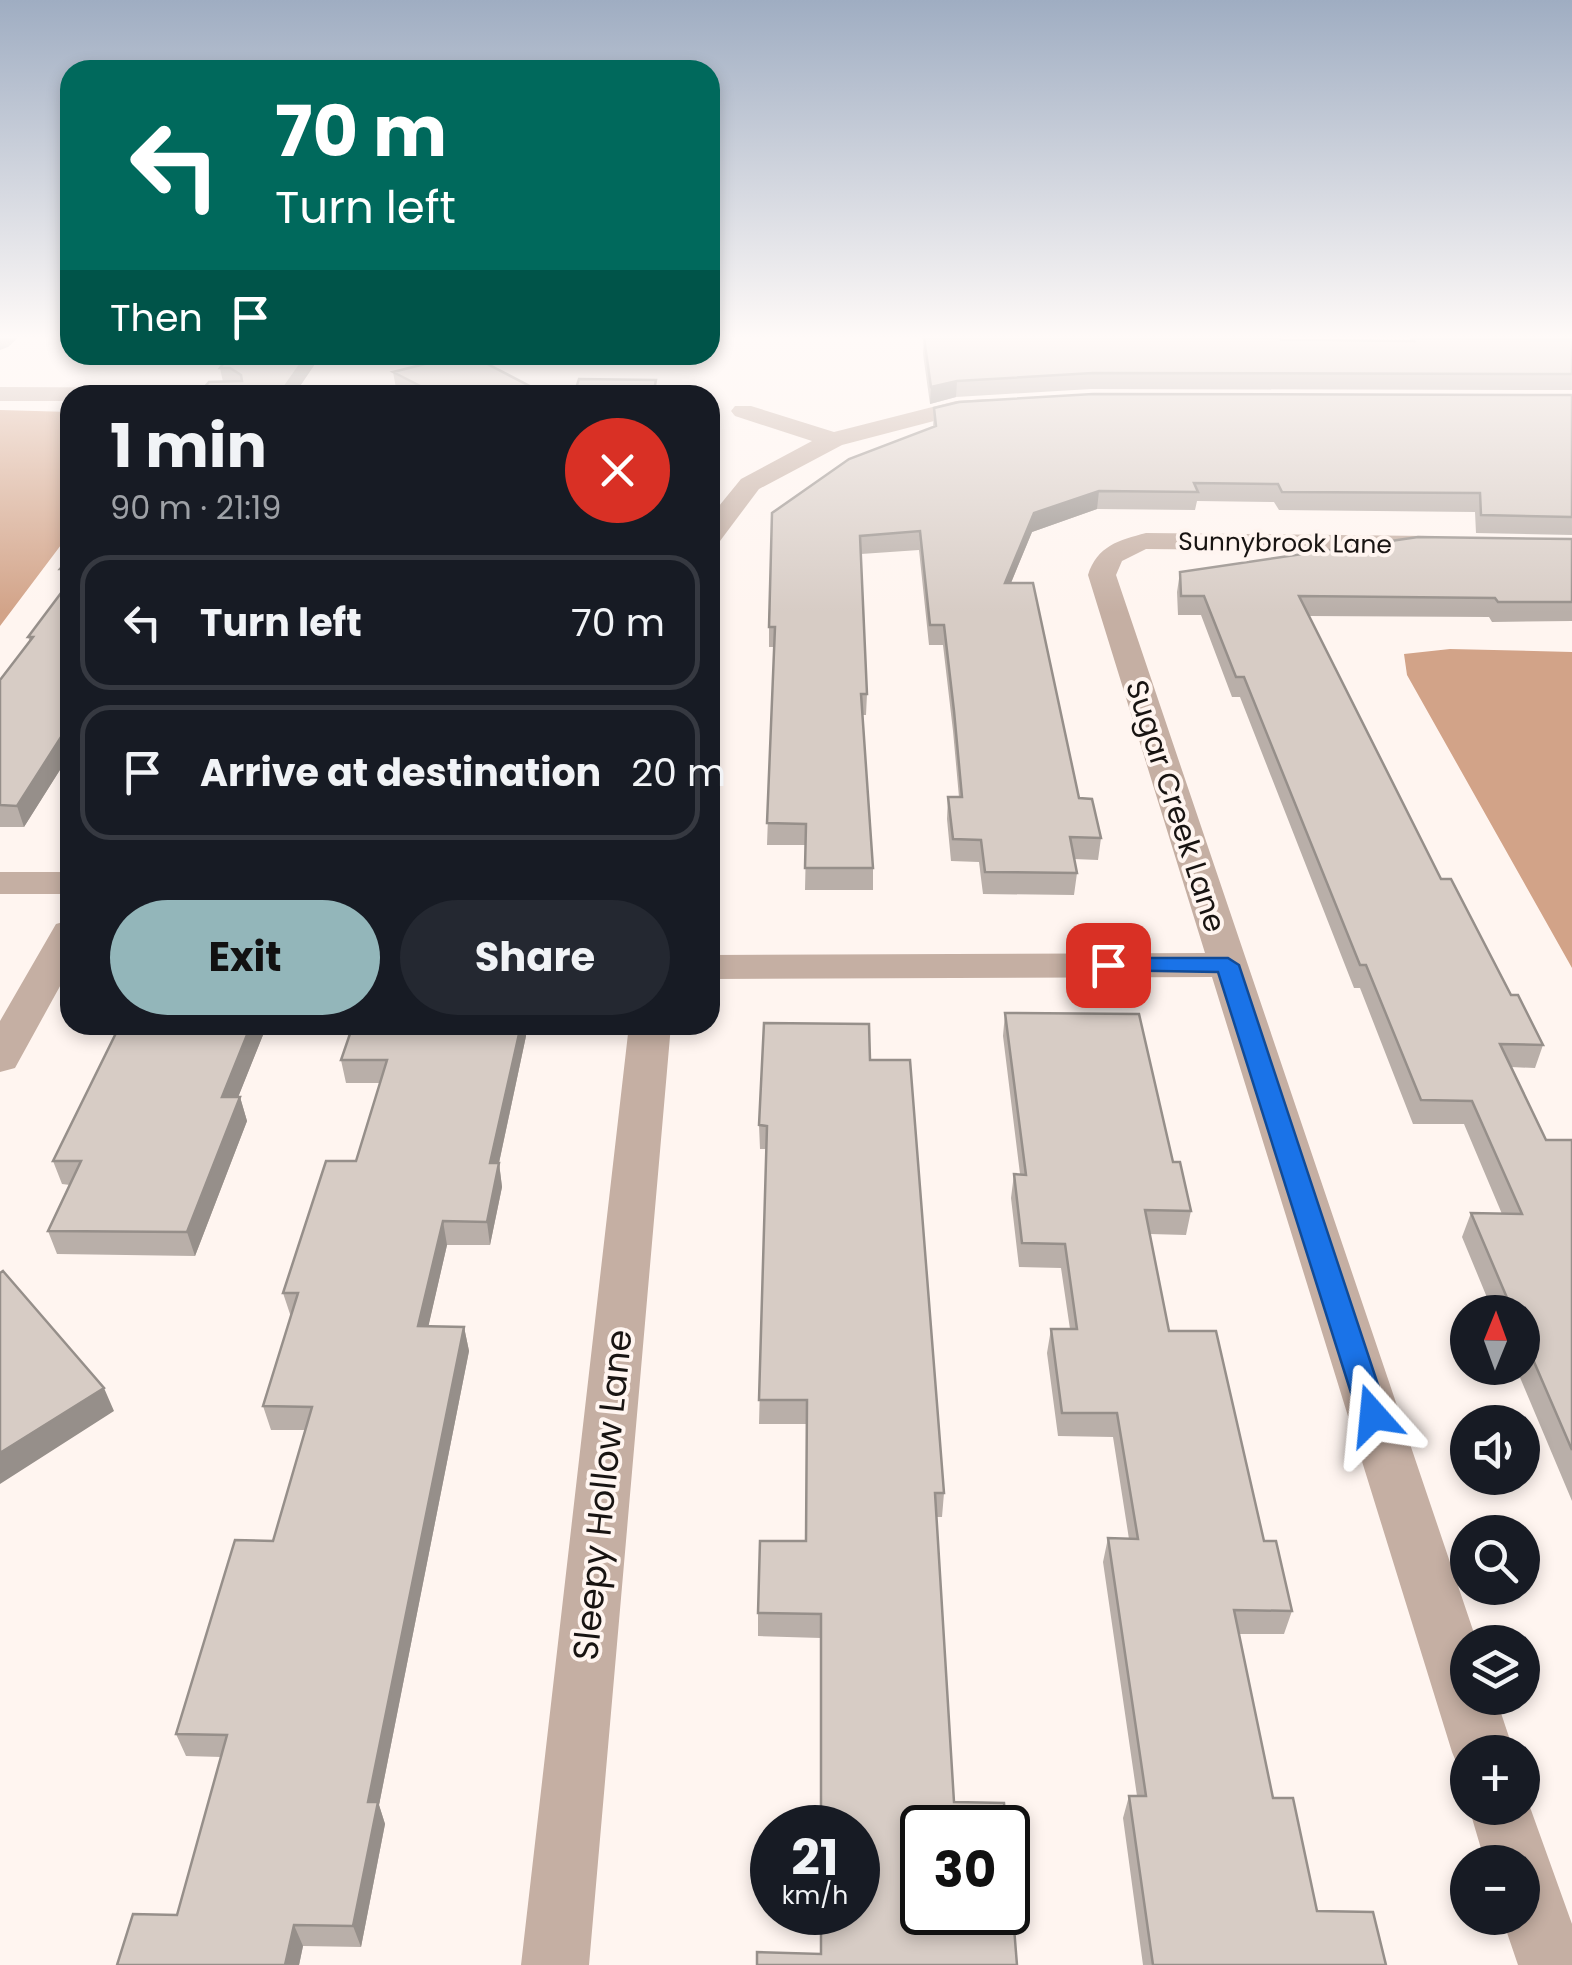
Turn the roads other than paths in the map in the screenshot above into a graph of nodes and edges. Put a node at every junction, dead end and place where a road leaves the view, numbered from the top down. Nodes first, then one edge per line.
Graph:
1 (801, 430) edge
2 (873, 430) edge
3 (833, 440) junction
4 (720, 522) edge
5 (1456, 545) edge
6 (1120, 550) joint
7 (60, 882) edge
8 (0, 883) edge
9 (60, 950) edge
10 (1228, 965) junction
11 (720, 966) edge
12 (649, 1035) edge
13 (0, 1058) edge
14 (1477, 1735) edge
15 (1540, 1929) edge
16 (555, 1965) edge
17 (1552, 1965) edge

1 - 3 street
2 - 3 street
3 - 4 street
5 - 6 street, Sunnybrook Lane
6 - 10 street, Sugar Creek Lane
7 - 8 street
9 - 13 street
10 - 11 street
10 - 14 street, Sugar Creek Lane
12 - 16 street, Sleepy Hollow Lane
15 - 17 street

